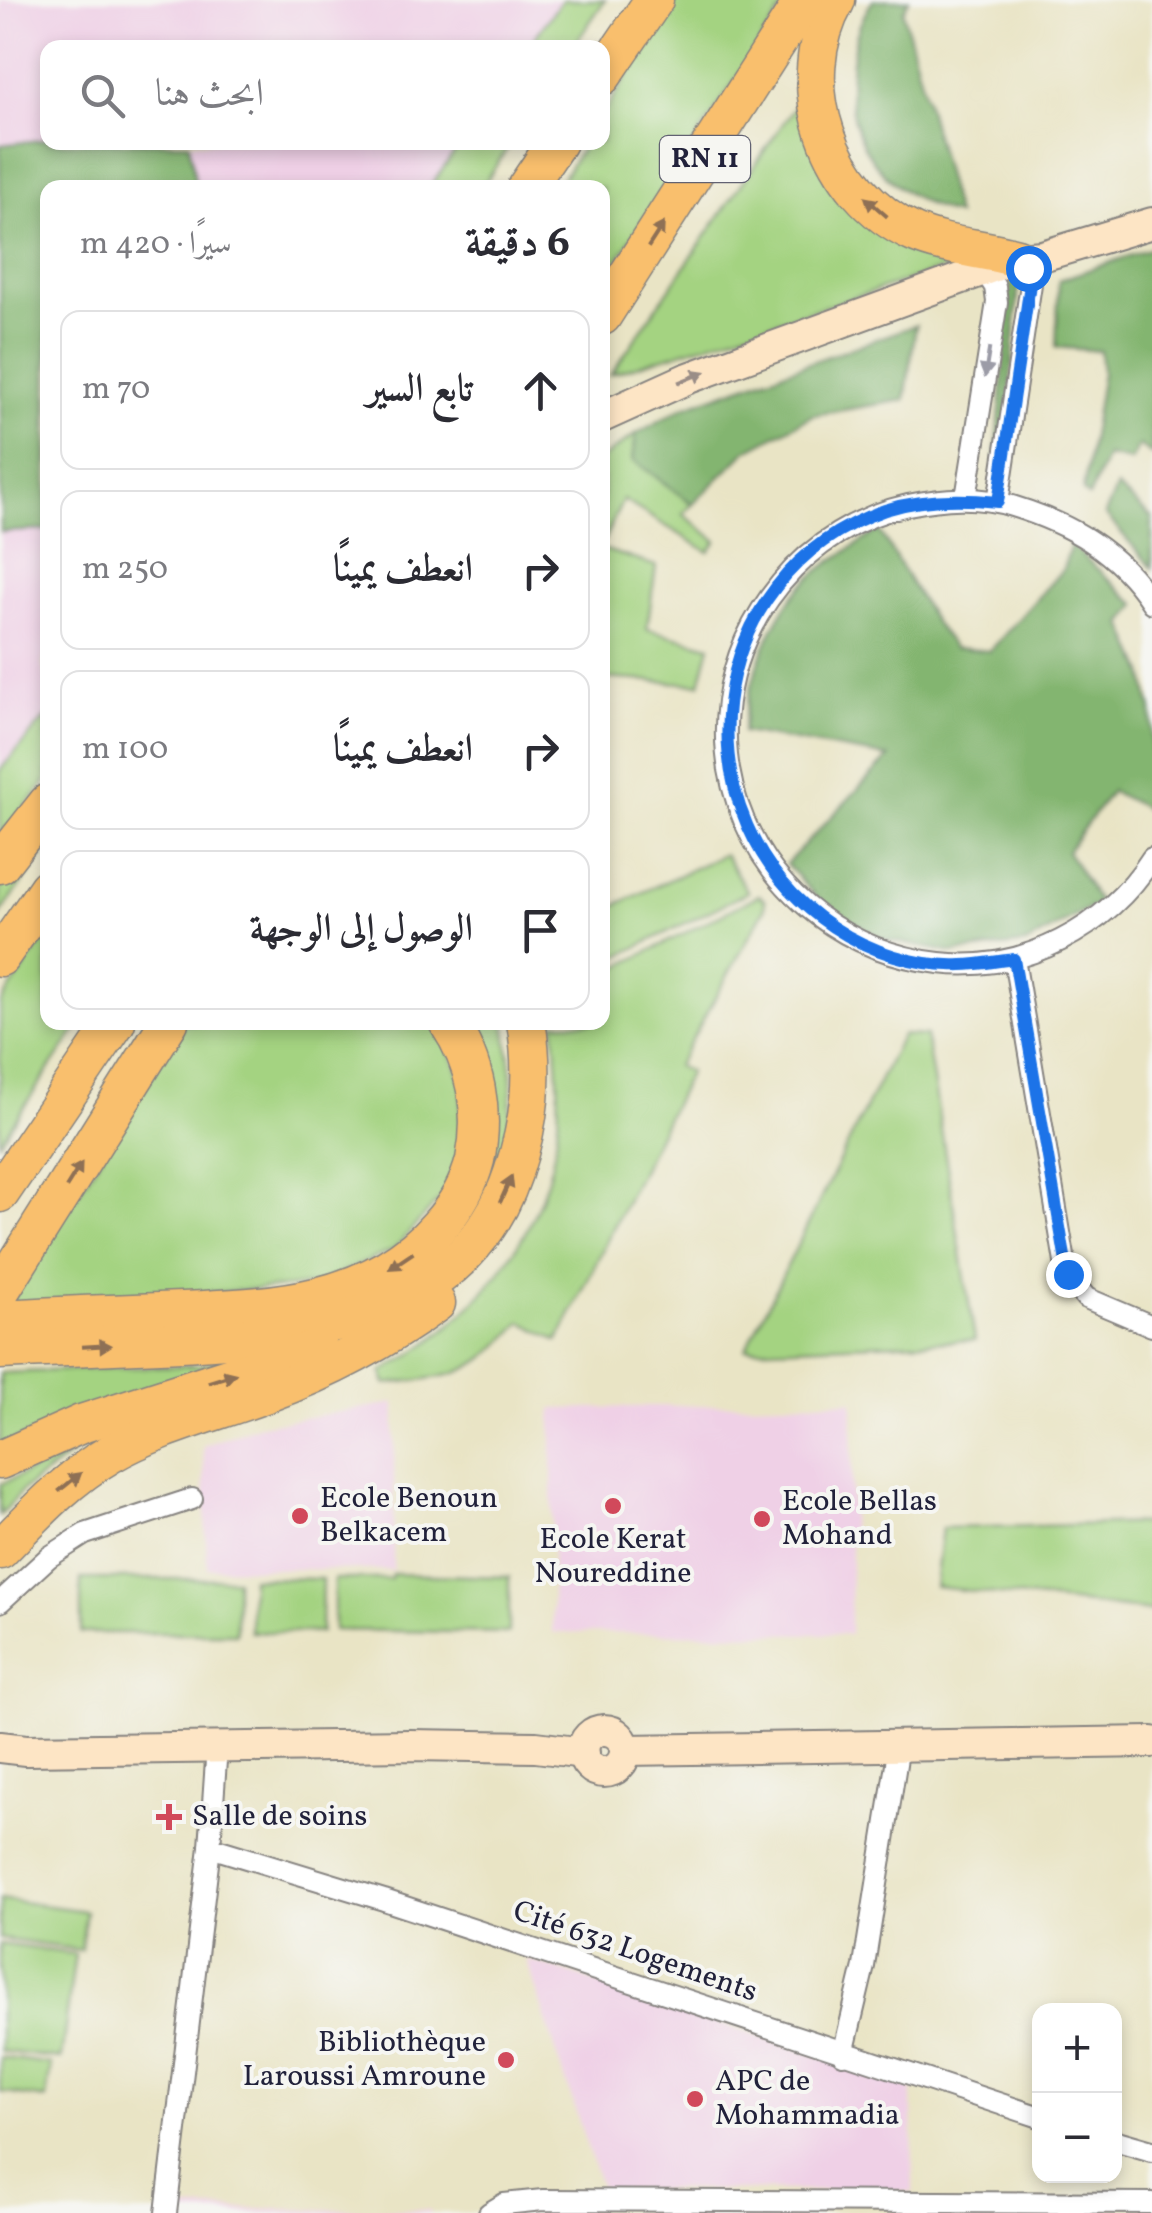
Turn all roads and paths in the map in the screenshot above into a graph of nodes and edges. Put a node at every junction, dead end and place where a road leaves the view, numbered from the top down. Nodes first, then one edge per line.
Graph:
1 (629, 0) edge
2 (654, 0) edge
3 (804, 0) edge
4 (836, 0) edge
5 (606, 40) edge
6 (610, 64) edge
7 (544, 150) edge
8 (551, 150) edge
9 (528, 180) edge
10 (530, 180) edge
11 (1152, 208) edge
12 (1152, 223) edge
13 (1008, 262) junction
14 (610, 303) edge
15 (610, 413) edge
16 (966, 498) junction
17 (998, 502) junction
18 (1152, 603) edge
19 (40, 813) edge
20 (1152, 858) edge
21 (0, 864) edge
22 (1145, 887) edge
23 (40, 900) edge
24 (0, 958) edge
25 (1014, 959) junction
26 (111, 1030) edge
27 (164, 1030) edge
28 (452, 1030) edge
29 (527, 1030) edge
30 (0, 1194) edge
31 (457, 1259) junction
32 (0, 1290) edge
33 (1086, 1298) junction
34 (1152, 1310) edge
35 (0, 1319) edge
36 (1152, 1326) edge
37 (0, 1350) edge
38 (0, 1460) edge
39 (192, 1499) dead end
40 (0, 1550) edge
41 (0, 1602) edge
42 (1152, 1742) edge
43 (899, 1745) junction
44 (9, 1746) edge
45 (217, 1746) junction
46 (210, 1847) junction
47 (842, 2054) junction
48 (1032, 2113) edge
49 (1122, 2142) edge
50 (1152, 2151) edge
51 (1152, 2203) edge
52 (825, 2207) edge
53 (166, 2213) edge
54 (489, 2213) edge

1 - 5 highway
2 - 6 highway
14 -> 3 highway, RN 11
13 -> 4 highway
7 - 9 highway
8 - 10 highway
11 - 13 street
12 - 13 street
15 -> 13 street
13 -> 16 street
13 - 17 street
16 - 17 street
16 - 25 street
17 - 18 street
19 - 21 highway
20 - 22 street
22 - 25 street
23 - 24 highway
25 - 33 street
26 - 30 highway
32 -> 27 highway
28 -> 35 highway
31 -> 29 highway
37 -> 31 highway
38 -> 31 highway
40 -> 31 highway
33 - 34 street
33 - 36 street
39 - 41 street
42 - 43 street
43 - 45 street
43 - 47 street
44 - 45 street
45 - 46 street
46 - 47 street, Cité 632 Logements
46 - 53 street
47 - 48 street, Cité 632 Logements
49 - 50 street
51 - 52 street
52 - 54 street

